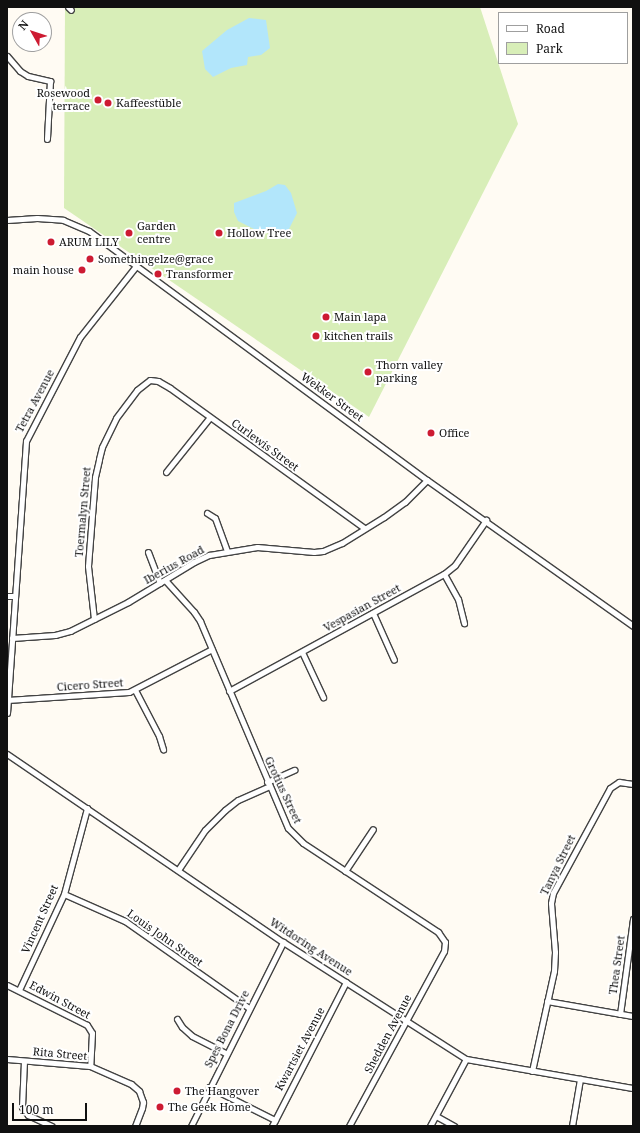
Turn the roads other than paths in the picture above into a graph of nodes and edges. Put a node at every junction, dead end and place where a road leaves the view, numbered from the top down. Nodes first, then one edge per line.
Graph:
1 (7, 56) edge
2 (47, 139) dead end
3 (7, 220) edge
4 (136, 266) junction
5 (154, 380) joint
6 (210, 417) junction
7 (166, 472) dead end
8 (428, 480) junction
9 (207, 513) dead end
10 (486, 520) junction
11 (364, 528) junction
12 (227, 551) junction
13 (148, 552) dead end
14 (444, 574) junction
15 (162, 582) junction
16 (7, 596) edge
17 (14, 596) junction
18 (373, 613) junction
19 (94, 619) junction
20 (464, 623) dead end
21 (633, 626) edge
22 (12, 638) junction
23 (212, 649) junction
24 (302, 652) junction
25 (394, 660) dead end
26 (135, 690) junction
27 (228, 691) junction
28 (323, 697) dead end
29 (7, 700) edge
30 (7, 713) edge
31 (163, 749) dead end
32 (7, 754) edge
33 (294, 770) dead end
34 (268, 784) junction
35 (633, 784) edge
36 (87, 808) junction
37 (373, 832) dead end
38 (178, 870) junction
39 (347, 872) junction
40 (64, 894) junction
41 (633, 919) edge
42 (283, 942) junction
43 (444, 951) joint
44 (346, 982) junction
45 (7, 985) edge
46 (19, 990) junction
47 (547, 1001) junction
48 (249, 1008) junction
49 (620, 1014) junction
50 (633, 1016) edge
51 (177, 1018) dead end
52 (406, 1020) junction
53 (226, 1052) junction
54 (7, 1059) edge
55 (466, 1059) junction
56 (24, 1060) junction
57 (90, 1066) junction
58 (532, 1071) junction
59 (580, 1079) junction
60 (209, 1087) junction
61 (633, 1088) edge
62 (436, 1116) junction
63 (275, 1120) junction
64 (52, 1126) edge
65 (135, 1126) edge
66 (191, 1126) edge
67 (272, 1126) edge
68 (349, 1126) edge
69 (430, 1126) edge
70 (454, 1126) edge
71 (572, 1126) edge

1 - 2 street
3 - 4 street, Wekker Street
4 - 8 street, Wekker Street
4 - 17 street, Tetra Avenue
5 - 6 street, Curlewis Street
5 - 19 street, Toermalyn Street
6 - 7 street
6 - 11 street, Curlewis Street
8 - 10 street, Wekker Street
8 - 11 street, Iberius Road
9 - 12 street
10 - 14 street, Vespasian Street
10 - 21 street, Wekker Street
11 - 12 street, Iberius Road
12 - 15 street, Iberius Road
13 - 15 street
14 - 18 street, Vespasian Street
14 - 20 street
15 - 19 street, Iberius Road
15 - 23 street, Grotius Street
16 - 17 street
17 - 22 street, Tetra Avenue
18 - 24 street, Vespasian Street
18 - 25 street
19 - 22 street, Iberius Road
22 - 29 street, Tetra Avenue
23 - 26 street, Cicero Street
23 - 27 street, Grotius Street
24 - 27 street, Vespasian Street
24 - 28 street
26 - 29 street, Cicero Street
26 - 31 street
27 - 34 street, Grotius Street
29 - 30 street, Tetra Avenue
32 - 36 street, Witdoring Avenue
33 - 34 street
34 - 38 street
34 - 39 street, Grotius Street
35 - 47 street, Tanya Street
36 - 38 street, Witdoring Avenue
36 - 40 street, Vincent Street
37 - 39 street
38 - 42 street, Witdoring Avenue
39 - 43 street, Grotius Street
40 - 46 street, Vincent Street
40 - 48 street, Louis John Street
41 - 49 street, Thea Street
42 - 44 street, Witdoring Avenue
42 - 48 street, Spes Bona Drive
43 - 52 street, Shedden Avenue
44 - 52 street, Witdoring Avenue
44 - 63 street, Kwartsiet Avenue
45 - 46 street, Edwin Street
46 - 57 street, Edwin Street
47 - 49 street
47 - 58 street, Tanya Street
48 - 53 street, Spes Bona Drive
49 - 50 street
51 - 53 street
52 - 55 street, Witdoring Avenue
52 - 68 street, Shedden Avenue
53 - 60 street, Spes Bona Drive
54 - 56 street, Rita Street
55 - 58 street, Witdoring Avenue
55 - 62 street
56 - 57 street, Rita Street
56 - 64 street
57 - 65 street, Rita Street
58 - 59 street, Witdoring Avenue
59 - 61 street, Witdoring Avenue
59 - 71 street
60 - 63 street
60 - 66 street, Spes Bona Drive
62 - 69 street
62 - 70 street
63 - 67 street, Kwartsiet Avenue

